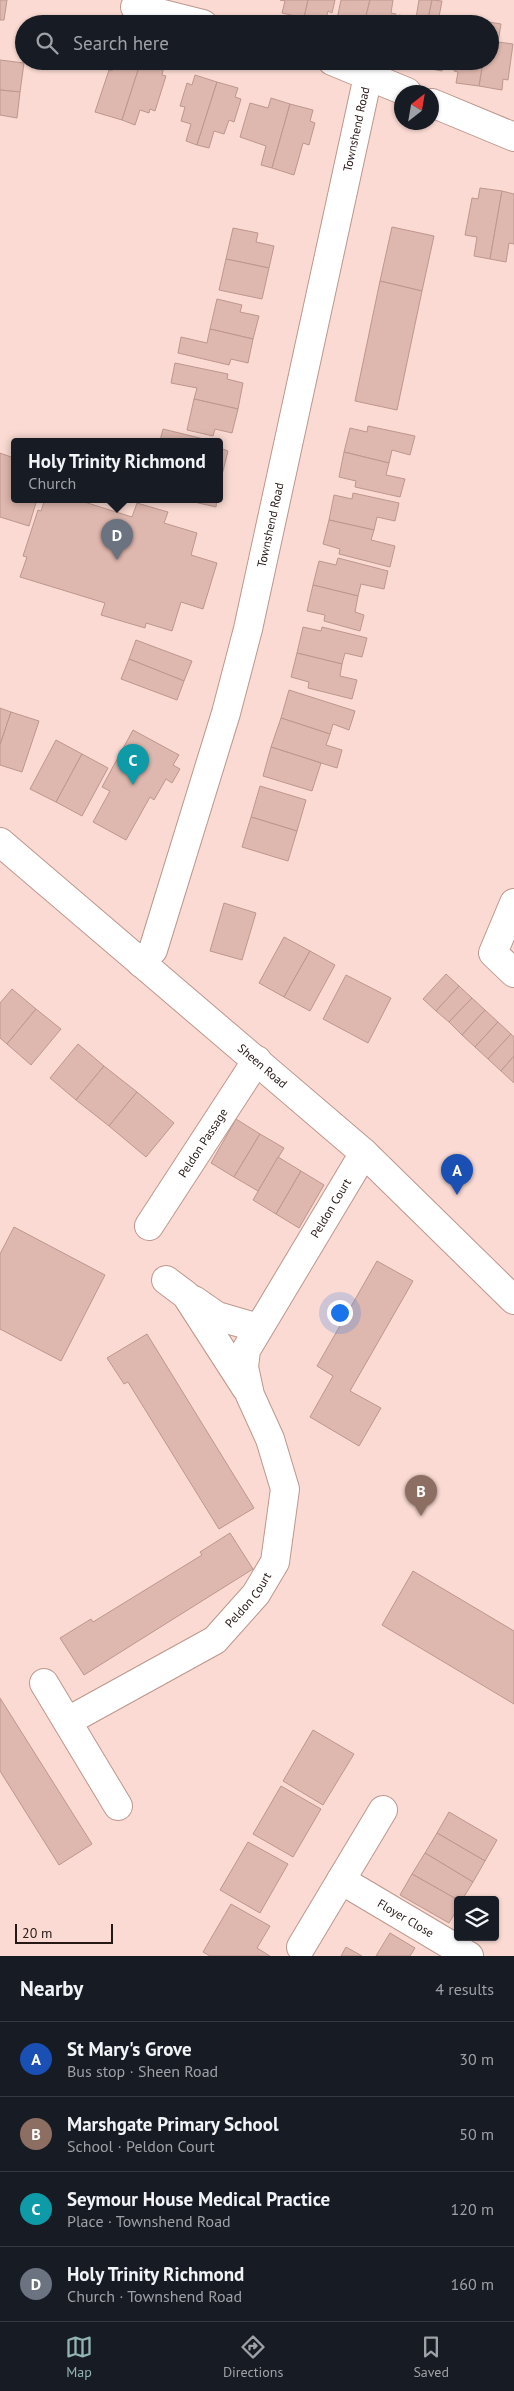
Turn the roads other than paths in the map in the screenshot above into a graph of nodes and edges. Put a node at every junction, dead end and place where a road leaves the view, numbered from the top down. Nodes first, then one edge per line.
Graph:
1 (135, 8) dead end
2 (165, 15) edge
3 (354, 70) edge
4 (368, 76) junction
5 (394, 87) edge
6 (439, 106) edge
7 (514, 137) edge
8 (0, 842) edge
9 (514, 903) edge
10 (141, 963) junction
11 (514, 973) edge
12 (257, 1060) junction
13 (364, 1153) junction
14 (149, 1226) dead end
15 (511, 1288) edge
16 (258, 1328) junction
17 (250, 1396) junction
18 (44, 1683) dead end
19 (68, 1721) junction
20 (118, 1806) dead end
21 (383, 1810) dead end
22 (341, 1880) junction
23 (301, 1947) dead end
24 (469, 1956) edge

1 - 2 street
3 - 4 street
4 - 5 street
4 - 10 street, Townshend Road
6 - 7 street
8 - 10 street, Sheen Road
9 - 11 street
10 - 12 street, Sheen Road
12 - 13 street, Sheen Road
12 - 14 street, Peldon Passage
13 - 15 street, Sheen Road
13 - 16 street, Peldon Court
16 - 17 street, Peldon Court
16 - 17 street, Peldon Court
17 - 19 street, Peldon Court
18 - 19 street
19 - 20 street
21 - 22 street
22 - 23 street
22 - 24 street, Floyer Close

